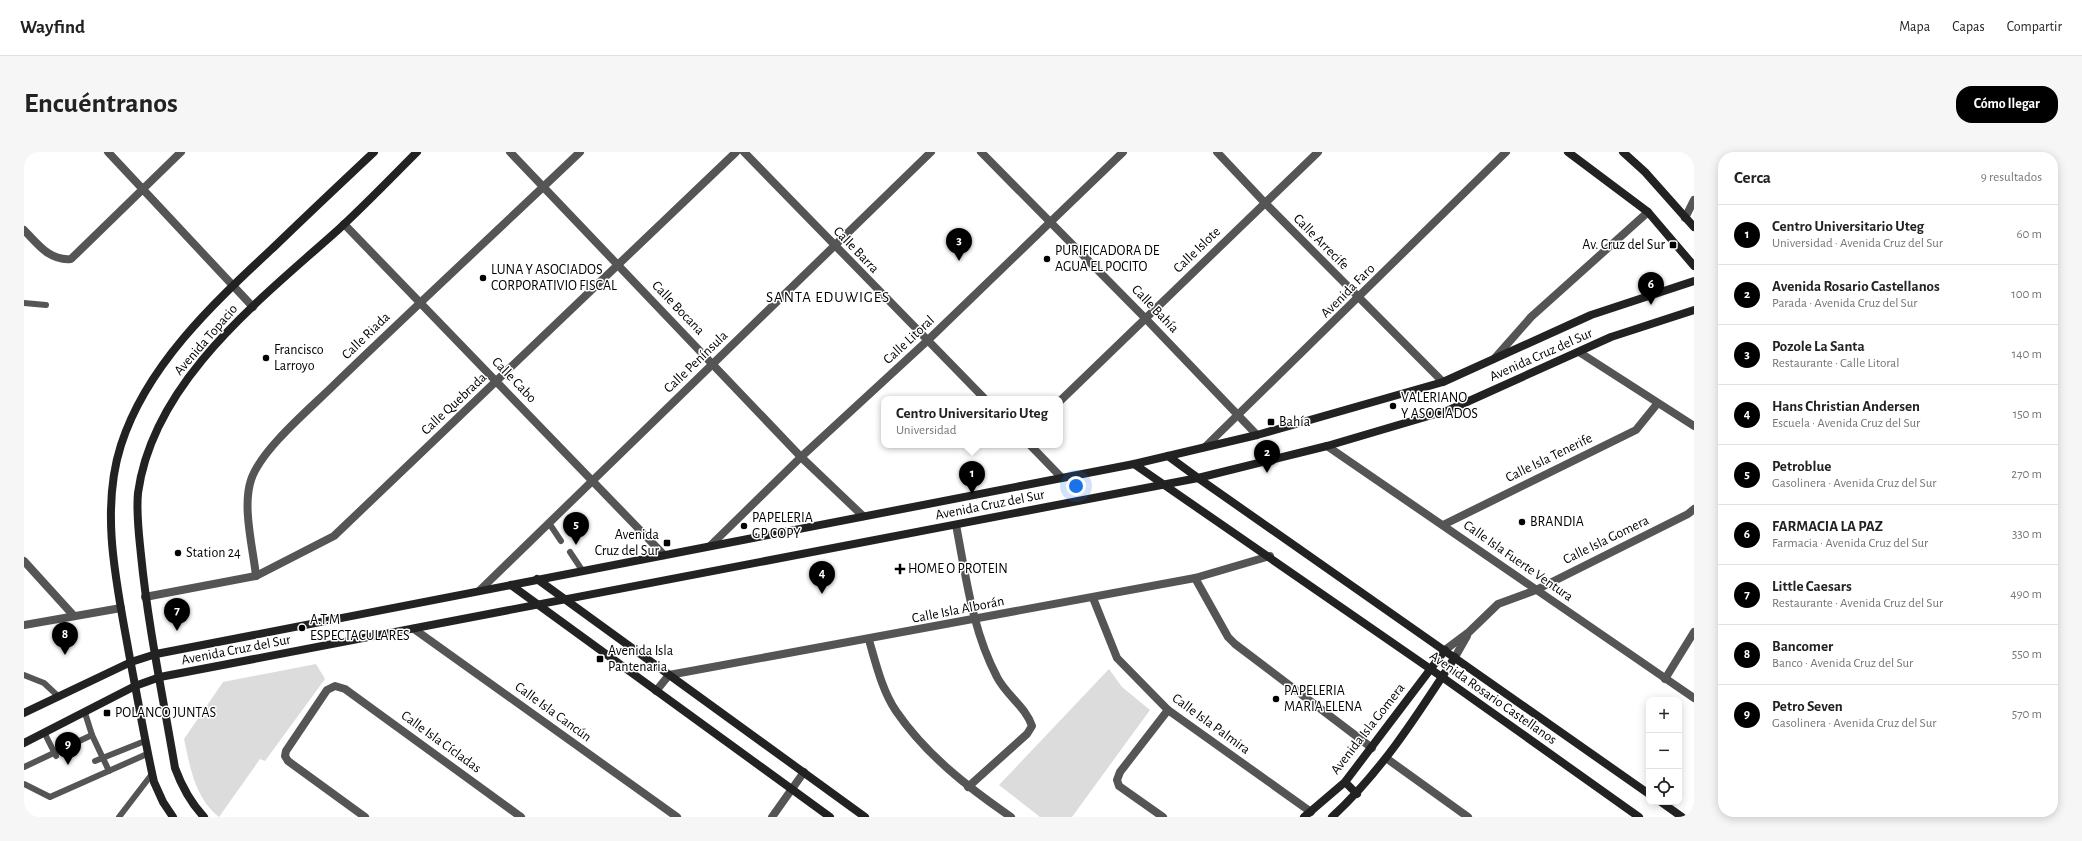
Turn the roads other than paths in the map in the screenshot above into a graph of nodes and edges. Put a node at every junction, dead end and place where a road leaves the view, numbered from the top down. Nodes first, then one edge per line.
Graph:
1 (108, 152) edge
2 (181, 152) edge
3 (374, 152) edge
4 (417, 152) edge
5 (510, 152) edge
6 (580, 152) edge
7 (736, 152) edge
8 (744, 152) edge
9 (931, 152) edge
10 (981, 152) edge
11 (1123, 152) edge
12 (1217, 152) edge
13 (1318, 152) edge
14 (1506, 152) edge
15 (1568, 152) edge
16 (1623, 152) edge
17 (543, 187) junction
18 (143, 189) junction
19 (1694, 200) edge
20 (1265, 203) junction
21 (1648, 212) junction
22 (1685, 218) junction
23 (1051, 222) junction
24 (344, 224) junction
25 (1694, 227) edge
26 (24, 230) edge
27 (834, 246) junction
28 (618, 265) junction
29 (1694, 266) edge
30 (1694, 281) edge
31 (233, 285) junction
32 (1359, 298) junction
33 (24, 303) edge
34 (419, 303) junction
35 (46, 305) dead end
36 (253, 306) junction
37 (1694, 310) edge
38 (1145, 318) junction
39 (927, 341) junction
40 (1579, 352) junction
41 (1494, 359) junction
42 (713, 363) junction
43 (498, 381) junction
44 (1442, 382) junction
45 (982, 396) edge
46 (1063, 398) edge
47 (1657, 404) junction
48 (1239, 416) junction
49 (1694, 426) edge
50 (1257, 435) junction
51 (1327, 446) junction
52 (1033, 448) edge
53 (1206, 448) junction
54 (1168, 456) junction
55 (802, 457) junction
56 (1134, 464) junction
57 (1062, 478) junction
58 (1198, 478) junction
59 (592, 481) junction
60 (1165, 484) junction
61 (1694, 509) edge
62 (863, 516) junction
63 (549, 523) junction
64 (956, 525) junction
65 (1443, 525) junction
66 (561, 541) dead end
67 (711, 545) junction
68 (570, 552) dead end
69 (664, 555) junction
70 (1270, 556) junction
71 (24, 561) edge
72 (582, 570) junction
73 (256, 576) junction
74 (1195, 578) junction
75 (537, 579) junction
76 (511, 585) junction
77 (1536, 590) junction
78 (479, 591) junction
79 (145, 597) junction
80 (1093, 598) junction
81 (564, 601) junction
82 (539, 605) junction
83 (121, 608) junction
84 (74, 616) junction
85 (975, 620) junction
86 (24, 625) edge
87 (414, 629) junction
88 (1469, 632) junction
89 (1694, 632) edge
90 (869, 640) junction
91 (1445, 650) junction
92 (156, 654) junction
93 (1455, 657) junction
94 (131, 662) junction
95 (1431, 670) junction
96 (24, 675) edge
97 (669, 676) junction
98 (160, 677) junction
99 (1442, 677) junction
100 (1665, 679) junction
101 (135, 686) junction
102 (656, 692) junction
103 (59, 697) junction
104 (1694, 698) edge
105 (1168, 710) junction
106 (24, 713) edge
107 (84, 713) junction
108 (45, 734) junction
109 (92, 735) junction
110 (145, 741) junction
111 (24, 743) edge
112 (1372, 748) junction
113 (55, 754) junction
114 (147, 754) junction
115 (103, 758) junction
116 (1386, 758) junction
117 (95, 761) dead end
118 (24, 767) edge
119 (109, 771) junction
120 (804, 772) junction
121 (152, 774) junction
122 (1345, 782) junction
123 (24, 784) edge
124 (968, 787) junction
125 (792, 790) junction
126 (1646, 792) edge
127 (1357, 794) junction
128 (1665, 805) edge
129 (1308, 815) edge
130 (119, 817) edge
131 (173, 817) edge
132 (204, 817) edge
133 (365, 817) edge
134 (520, 817) edge
135 (677, 817) edge
136 (772, 817) edge
137 (830, 817) edge
138 (865, 817) edge
139 (1011, 817) edge
140 (1163, 817) edge
141 (1332, 817) edge
142 (1468, 817) edge
143 (1639, 817) edge
144 (1682, 817) edge

1 - 18 street
2 - 18 street
3 - 31 street, Avenida Topacio
4 - 24 street, Avenida Topacio
5 - 17 street, Calle Bocana
6 - 17 street, Calle Riada
7 - 28 street, Calle Quebrada
8 - 27 street, Calle Barra
9 - 27 street, Calle Península
10 - 23 street, Calle Bahía
11 - 23 street, Calle Litoral
12 - 20 street, Calle Arrecife
13 - 20 street, Calle Islote
14 - 32 street, Avenida Faro
15 - 21 street
16 - 22 street
17 - 28 street, Calle Bocana
17 - 34 street, Calle Riada
18 - 26 street
18 - 31 street
19 - 22 street
20 - 32 street, Calle Arrecife
20 - 38 street, Calle Islote
21 - 29 street
21 - 41 street
22 - 25 street
23 - 38 street, Calle Bahía
23 - 39 street, Calle Litoral
24 - 34 street, Calle Cabo
24 - 36 street, Avenida Topacio
27 - 39 street, Calle Barra
27 - 42 street, Calle Península
28 - 42 street, Calle Bocana
28 - 43 street, Calle Quebrada
30 - 41 street, Avenida Cruz del Sur
31 - 36 street
31 - 83 street, Avenida Topacio
32 - 44 street, Calle Arrecife
32 - 48 street, Avenida Faro
33 - 35 lane
34 - 43 street, Calle Cabo
34 - 73 street, Calle Riada
36 - 79 street, Avenida Topacio
37 - 40 street, Avenida Cruz del Sur
38 - 46 street, Calle Islote
38 - 48 street, Calle Bahía
39 - 45 street, Calle Barra
39 - 55 street, Calle Litoral
40 - 47 street
40 - 51 street, Avenida Cruz del Sur
41 - 44 street, Avenida Cruz del Sur
42 - 55 street, Calle Bocana
42 - 59 street, Calle Península
43 - 59 street, Calle Cabo
43 - 73 street, Calle Quebrada
44 - 50 street, Avenida Cruz del Sur
47 - 49 street
47 - 65 street, Calle Isla Tenerife
48 - 50 street, Calle Bahía
48 - 53 street, Avenida Faro
50 - 53 street, Avenida Cruz del Sur
51 - 58 street, Avenida Cruz del Sur
51 - 65 street, Calle Isla Fuerte Ventura
52 - 57 street
53 - 54 street, Avenida Cruz del Sur
54 - 56 street, Avenida Cruz del Sur
54 - 58 street, Avenida Rosario Castellanos
55 - 62 street, Calle Bocana
55 - 67 street, Calle Litoral
56 - 57 street, Avenida Cruz del Sur
56 - 60 street, Avenida Rosario Castellanos
57 - 62 street, Avenida Cruz del Sur
58 - 60 street, Avenida Cruz del Sur
58 - 91 street, Avenida Rosario Castellanos
59 - 63 street, Calle Península
59 - 69 street, Calle Cabo
60 - 64 street, Avenida Cruz del Sur
60 - 70 street, Avenida Rosario Castellanos
61 - 77 street, Calle Isla Gomera
62 - 67 street, Avenida Cruz del Sur
63 - 66 lane
63 - 78 street, Calle Península
64 - 81 street, Avenida Cruz del Sur
64 - 85 street
65 - 77 street, Calle Isla Fuerte Ventura
67 - 69 street, Avenida Cruz del Sur
68 - 72 lane
69 - 72 street, Avenida Cruz del Sur
70 - 74 street, Calle Isla Alborán
70 - 95 street, Avenida Rosario Castellanos
71 - 84 street
72 - 75 street, Avenida Cruz del Sur
73 - 79 street, Calle Quebrada
74 - 80 street, Calle Isla Alborán
74 - 112 street
75 - 76 street, Avenida Cruz del Sur
75 - 81 street
76 - 78 street, Avenida Cruz del Sur
76 - 82 street
77 - 88 street, Calle Isla Gomera
77 - 100 street, Calle Isla Fuerte Ventura
78 - 92 street, Avenida Cruz del Sur
79 - 92 street, Avenida Topacio
80 - 85 street, Calle Isla Alborán
80 - 105 street, Calle Isla Palmira
81 - 82 street, Avenida Cruz del Sur
81 - 97 street
82 - 87 street, Avenida Cruz del Sur
82 - 102 street
83 - 84 street
83 - 94 street, Avenida Topacio
84 - 86 street
85 - 90 street, Calle Isla Alborán
85 - 124 street
87 - 98 street, Avenida Cruz del Sur
87 - 135 street, Calle Isla Cancún
88 - 91 street, Calle Isla Gomera
88 - 93 street, Calle Isla Gomera
89 - 100 street
90 - 97 street, Calle Isla Alborán
90 - 124 street
91 - 93 street, Avenida Rosario Castellanos
91 - 95 street, Avenida Isla Gomera
92 - 94 street, Avenida Cruz del Sur
92 - 98 street, Avenida Topacio
93 - 99 street, Avenida Isla Gomera
93 - 126 street, Avenida Rosario Castellanos
94 - 101 street, Avenida Topacio
94 - 103 street, Avenida Cruz del Sur
95 - 99 street, Avenida Rosario Castellanos
95 - 112 street, Avenida Isla Gomera
96 - 103 lane
97 - 102 street
97 - 120 street
98 - 101 street, Avenida Cruz del Sur
98 - 132 street, Avenida Topacio
99 - 116 street, Avenida Isla Gomera
99 - 143 street, Avenida Rosario Castellanos
100 - 104 street, Calle Isla Fuerte Ventura
101 - 107 street, Avenida Cruz del Sur
101 - 110 street, Avenida Topacio
102 - 125 street
103 - 106 street, Avenida Cruz del Sur
105 - 129 street, Calle Isla Palmira
105 - 140 street
107 - 108 street, Avenida Cruz del Sur
107 - 109 lane
108 - 111 street, Avenida Cruz del Sur
108 - 113 lane
109 - 113 lane
109 - 115 lane
110 - 114 street, Avenida Topacio
110 - 115 lane
112 - 122 street, Avenida Isla Gomera
113 - 118 lane
114 - 119 lane
114 - 121 street, Avenida Topacio
115 - 117 lane
115 - 119 lane
116 - 127 street, Avenida Isla Gomera
116 - 142 street
119 - 123 lane
120 - 125 street
120 - 138 street
121 - 130 lane
121 - 131 street, Avenida Topacio
122 - 127 street
122 - 129 street, Avenida Isla Gomera
124 - 139 street
125 - 136 street
125 - 137 street
127 - 141 street, Avenida Isla Gomera
128 - 144 street
133 - 134 street, Calle Isla Cícladas

